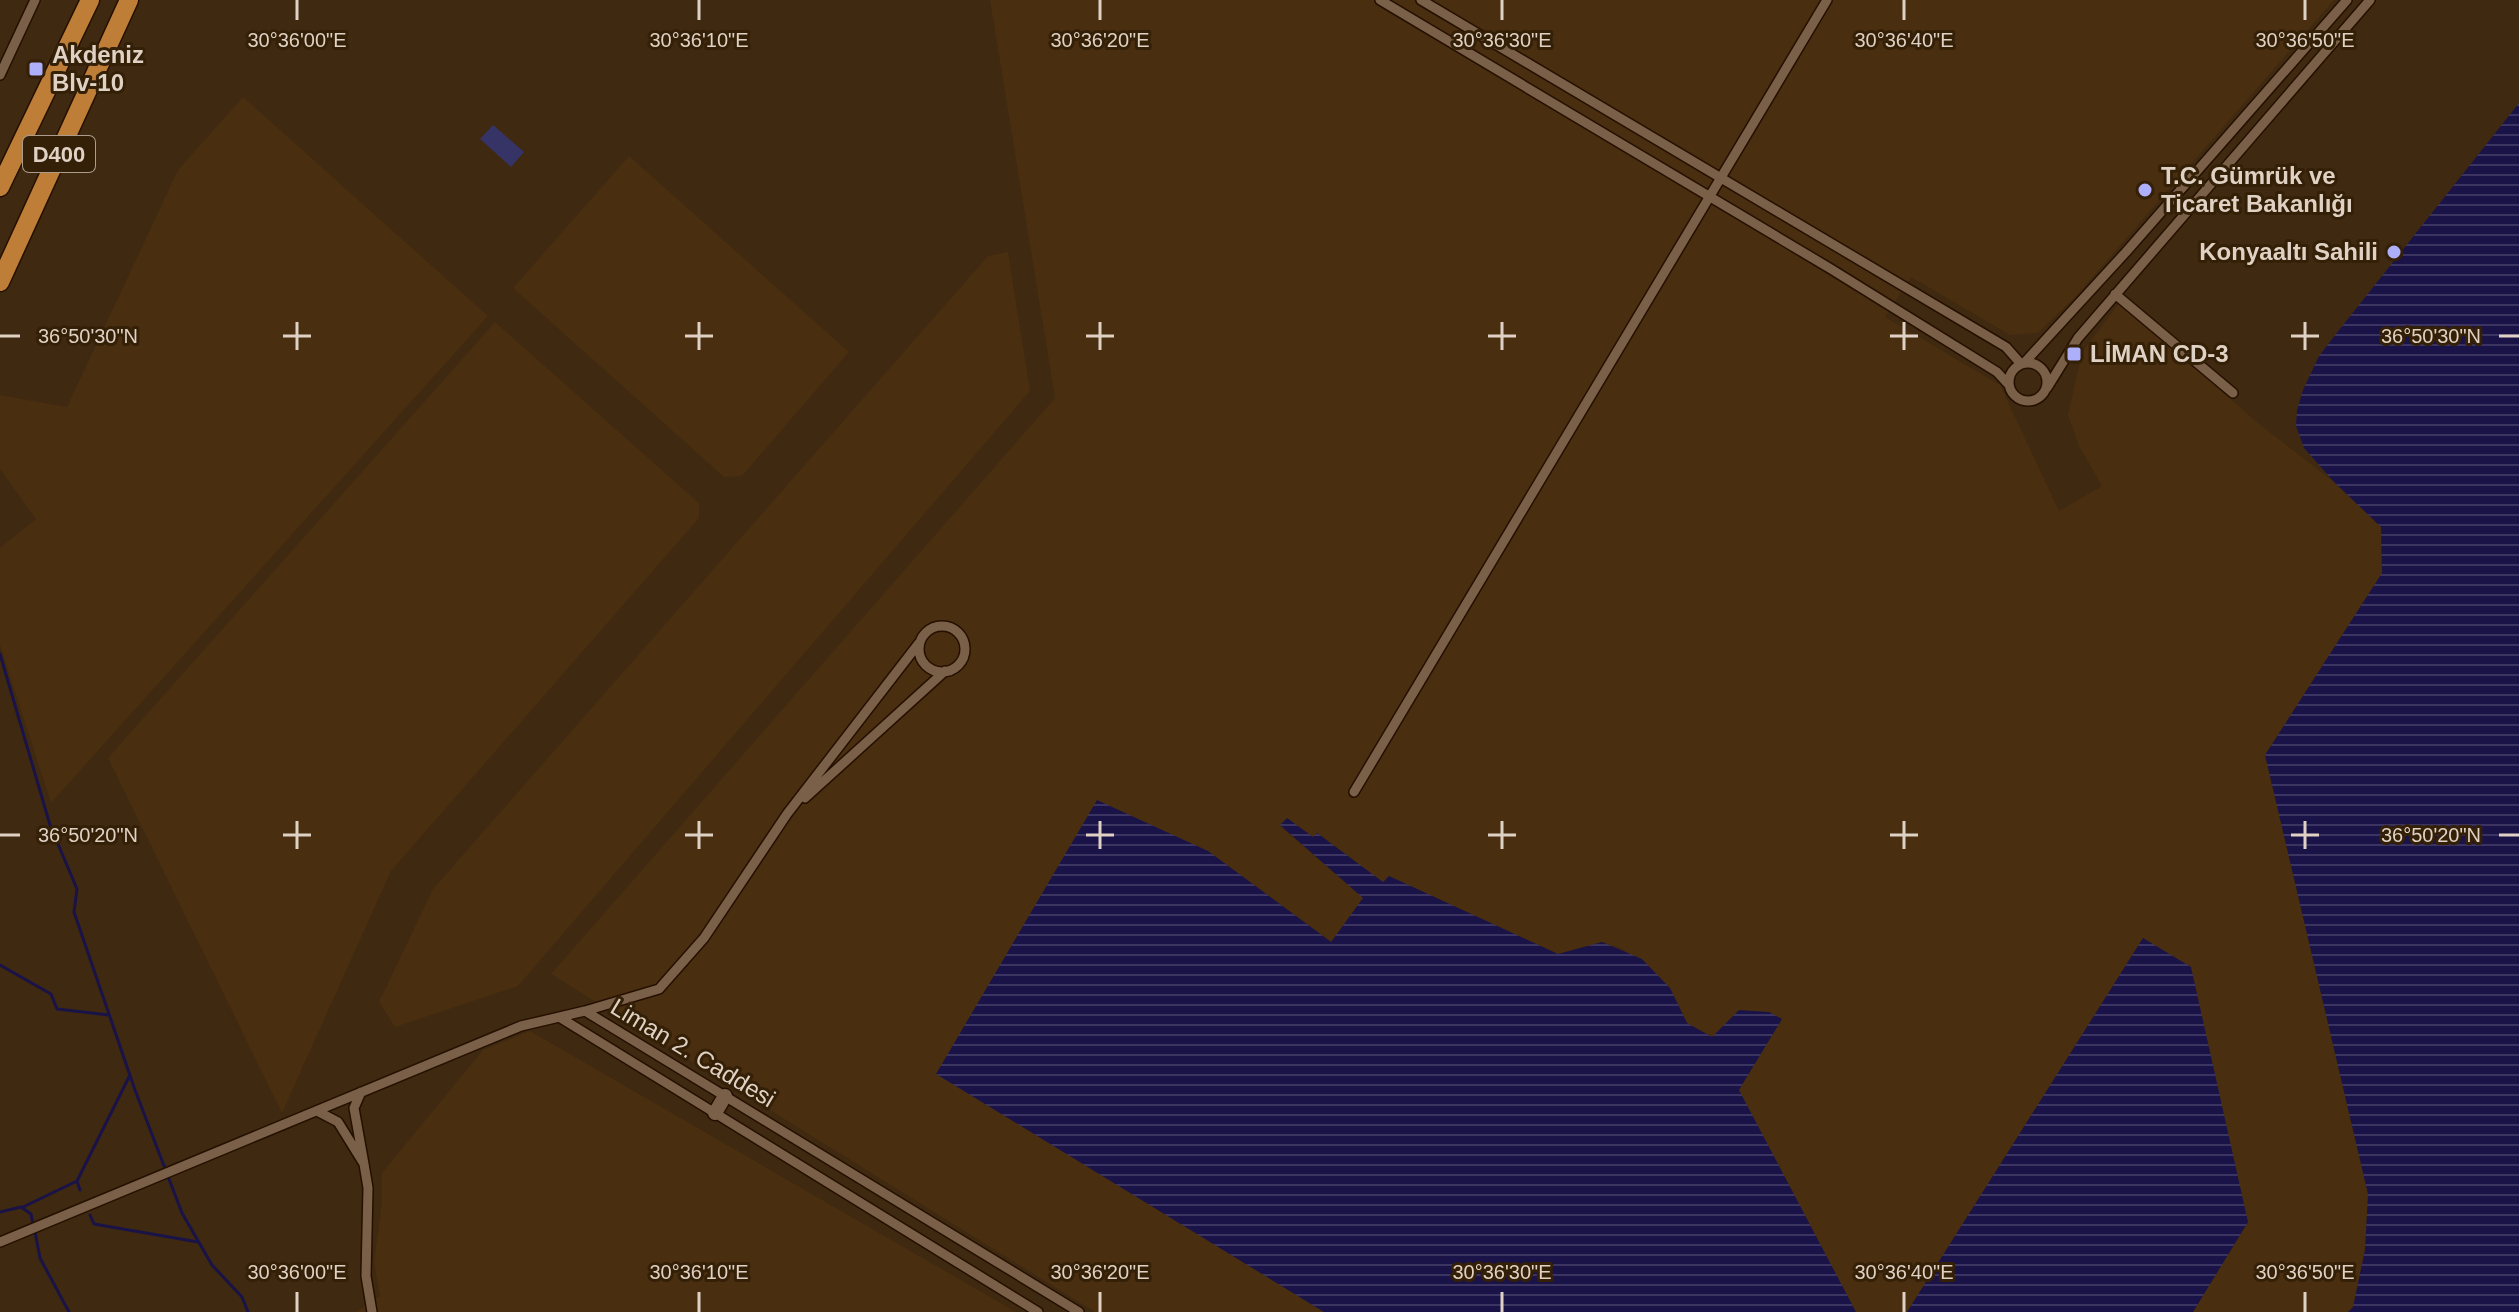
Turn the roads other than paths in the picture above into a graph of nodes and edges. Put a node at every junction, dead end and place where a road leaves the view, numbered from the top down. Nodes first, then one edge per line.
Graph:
1 (35, 0) edge
2 (88, 0) edge
3 (131, 0) edge
4 (1380, 0) edge
5 (1421, 0) edge
6 (1827, 0) edge
7 (2347, 0) edge
8 (2370, 0) edge
9 (0, 75) edge
10 (1722, 177) junction
11 (0, 187) edge
12 (1709, 197) junction
13 (1842, 252) junction
14 (1831, 269) junction
15 (0, 282) edge
16 (2115, 294) junction
17 (2023, 363) junction
18 (2009, 385) junction
19 (2047, 388) junction
20 (2233, 393) dead end
21 (919, 643) junction
22 (945, 671) junction
23 (1354, 792) dead end
24 (787, 814) junction
25 (585, 1011) junction
26 (559, 1017) junction
27 (361, 1092) junction
28 (725, 1096) junction
29 (317, 1111) junction
30 (715, 1113) junction
31 (364, 1164) junction
32 (5, 1240) edge
33 (1027, 1280) junction
34 (1016, 1298) junction
35 (1031, 1310) edge
36 (372, 1312) edge
37 (1079, 1312) edge

1 - 9 street
2 - 11 highway, D400
3 - 15 highway, D400
4 - 12 street
5 - 10 street
6 - 10 street
7 - 17 street
8 - 16 street
10 - 12 street
10 - 13 street
12 - 14 street
12 - 23 street
13 - 14 street
13 - 17 street
14 - 18 street
16 - 19 street
16 - 20 street
17 - 18 street
17 - 19 street
18 - 19 street
21 - 22 street
21 - 22 street
21 - 24 street
22 - 24 street
24 - 25 street
25 - 26 street, Liman 2. Caddesi
25 - 28 street, Liman 2. Caddesi
26 - 27 street
26 - 30 street, Liman 2. Caddesi
27 - 29 street
27 - 31 street
28 - 30 street
28 - 33 street, Liman 2. Caddesi
29 - 31 street
29 - 32 street
30 - 34 street, Liman 2. Caddesi
31 - 36 street
33 - 34 street
33 - 37 street, Liman 2. Caddesi
34 - 35 street, Liman 2. Caddesi

